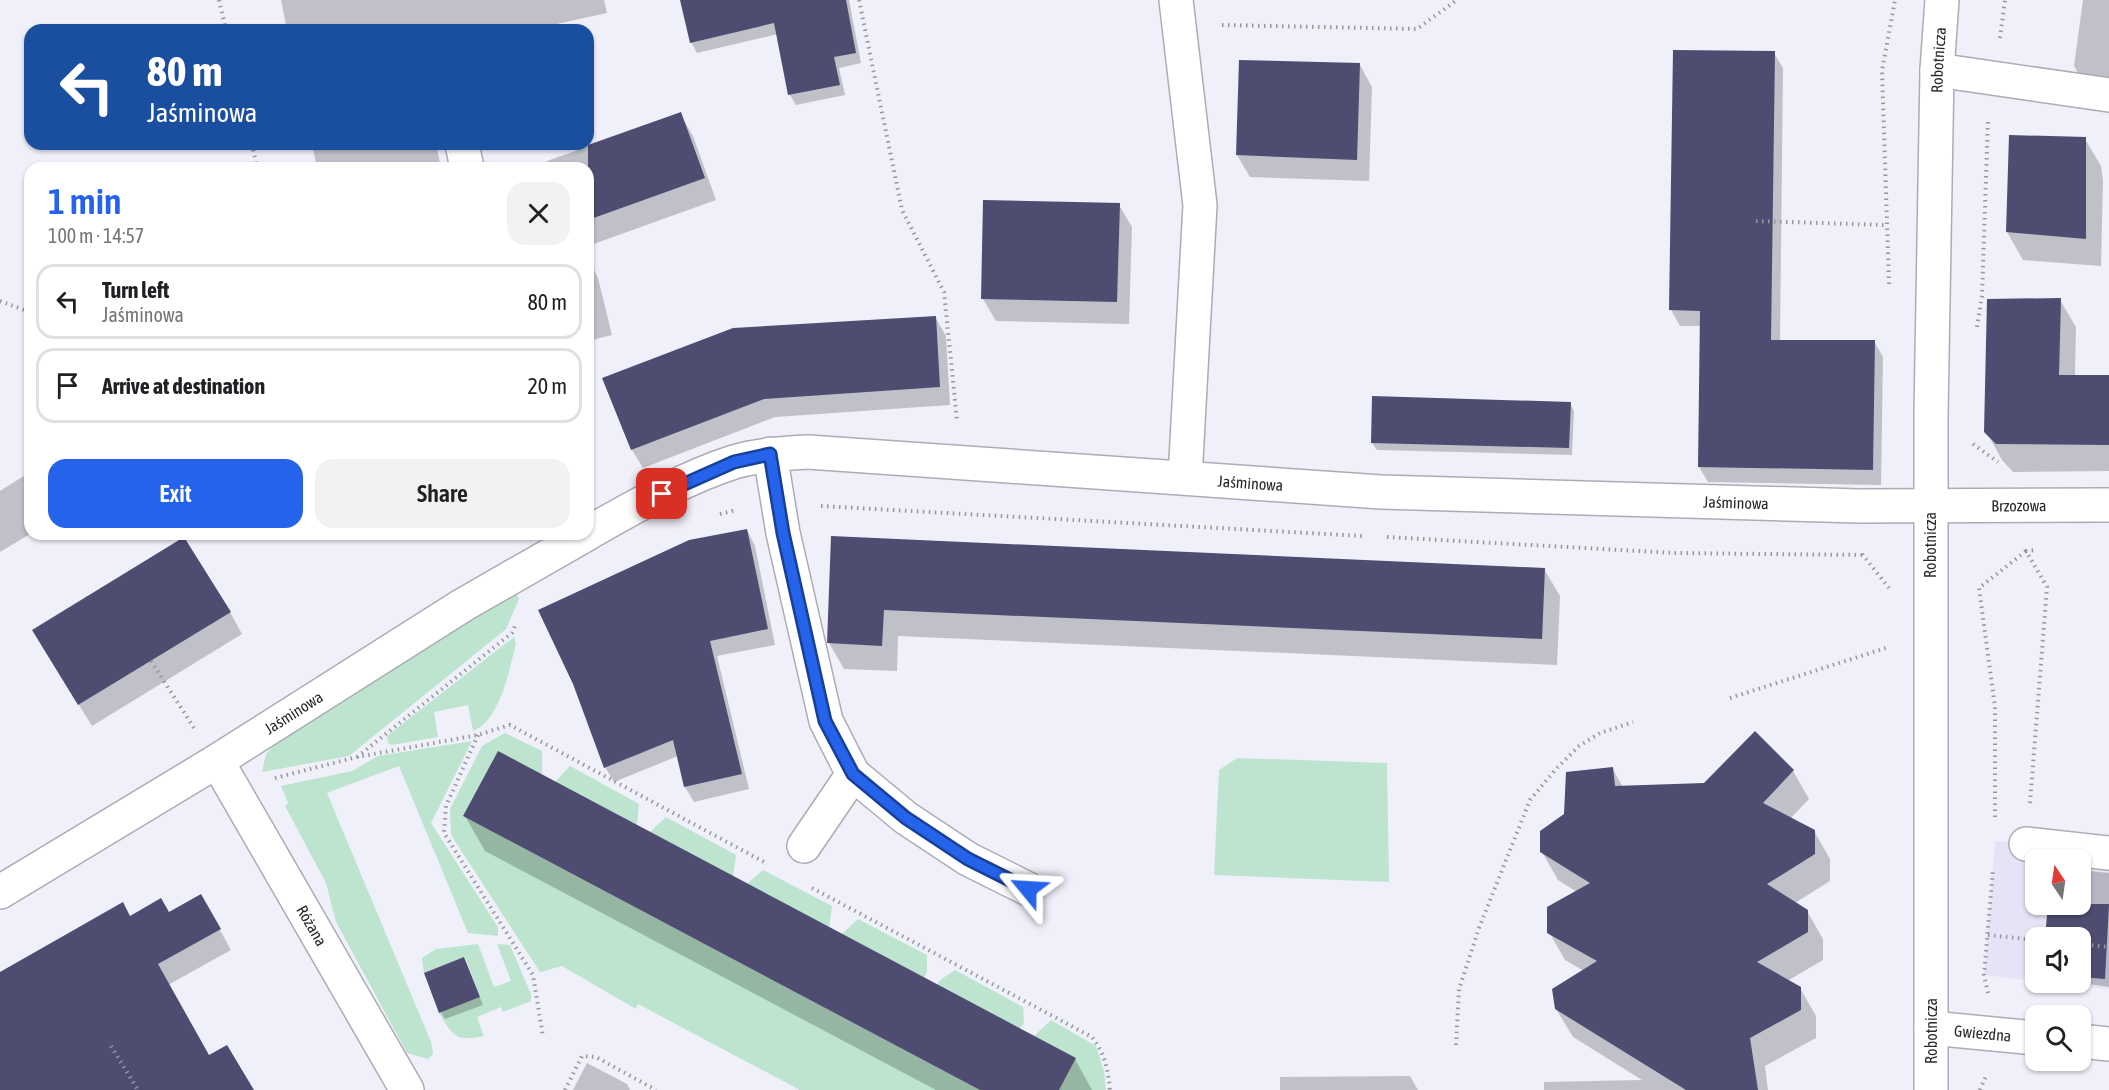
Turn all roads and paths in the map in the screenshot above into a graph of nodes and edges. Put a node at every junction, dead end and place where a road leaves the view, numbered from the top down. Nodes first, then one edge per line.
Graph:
1 (219, 0) edge
2 (859, 0) edge
3 (1457, 0) edge
4 (1895, 0) edge
5 (1942, 0) edge
6 (1178, 12) edge
7 (225, 24) edge
8 (1936, 70) junction
9 (1995, 78) junction
10 (2109, 95) edge
11 (1756, 221) dead end
12 (1885, 225) junction
13 (1889, 294) dead end
14 (0, 301) edge
15 (24, 310) edge
16 (1976, 330) dead end
17 (958, 427) dead end
18 (1971, 441) dead end
19 (770, 454) junction
20 (1185, 478) junction
21 (778, 504) junction
22 (2027, 505) junction
23 (2109, 505) edge
24 (1930, 506) junction
25 (717, 515) dead end
26 (594, 525) edge
27 (1369, 536) dead end
28 (1380, 537) dead end
29 (569, 540) edge
30 (2026, 551) junction
31 (1862, 555) dead end
32 (517, 623) dead end
33 (1890, 647) dead end
34 (150, 661) dead end
35 (1730, 698) dead end
36 (1634, 722) dead end
37 (195, 729) dead end
38 (478, 735) junction
39 (357, 757) junction
40 (217, 761) junction
41 (853, 774) junction
42 (264, 781) dead end
43 (1995, 818) dead end
44 (2026, 844) joint
45 (804, 846) dead end
46 (2109, 853) edge
47 (1993, 864) dead end
48 (774, 867) dead end
49 (805, 884) dead end
50 (1028, 889) dead end
51 (0, 892) edge
52 (1988, 935) junction
53 (2025, 939) edge
54 (2091, 945) edge
55 (2109, 947) edge
56 (1931, 1028) junction
57 (1992, 1034) junction
58 (543, 1037) dead end
59 (2025, 1037) edge
60 (2091, 1042) edge
61 (2109, 1044) edge
62 (1455, 1045) dead end
63 (111, 1046) dead end
64 (138, 1090) edge
65 (407, 1090) edge
66 (565, 1090) edge
67 (656, 1090) edge
68 (1110, 1090) edge
69 (1931, 1090) edge
70 (1980, 1090) edge

1 - 7 path
2 - 17 path
3 - 6 path
4 - 12 path
5 - 8 street, Robotnicza
6 - 20 street
8 - 9 street
8 - 24 street, Robotnicza
9 - 10 street
9 - 16 path
11 - 12 path
12 - 13 path
14 - 15 path
18 - 22 path
19 - 20 street, Jaśminowa
19 - 21 street
19 - 26 street, Jaśminowa
20 - 24 street, Jaśminowa
21 - 25 path
21 - 27 path
21 - 41 street
22 - 23 street, Brzozowa
22 - 24 street, Brzozowa
22 - 30 path
24 - 56 street, Robotnicza
28 - 31 path
29 - 40 street, Jaśminowa
30 - 43 path
30 - 44 path
32 - 39 path
33 - 35 path
34 - 37 path
36 - 62 path
38 - 39 path
38 - 48 path
38 - 58 path
39 - 42 path
40 - 51 street, Jaśminowa
40 - 65 street, Różana
41 - 45 street
41 - 50 street
44 - 46 street
47 - 52 path
49 - 68 path
52 - 53 path
52 - 57 path
54 - 55 path
56 - 57 street, Gwiezdna
56 - 69 street, Robotnicza
57 - 59 street, Gwiezdna
57 - 70 path
60 - 61 street
63 - 64 path
66 - 67 path

